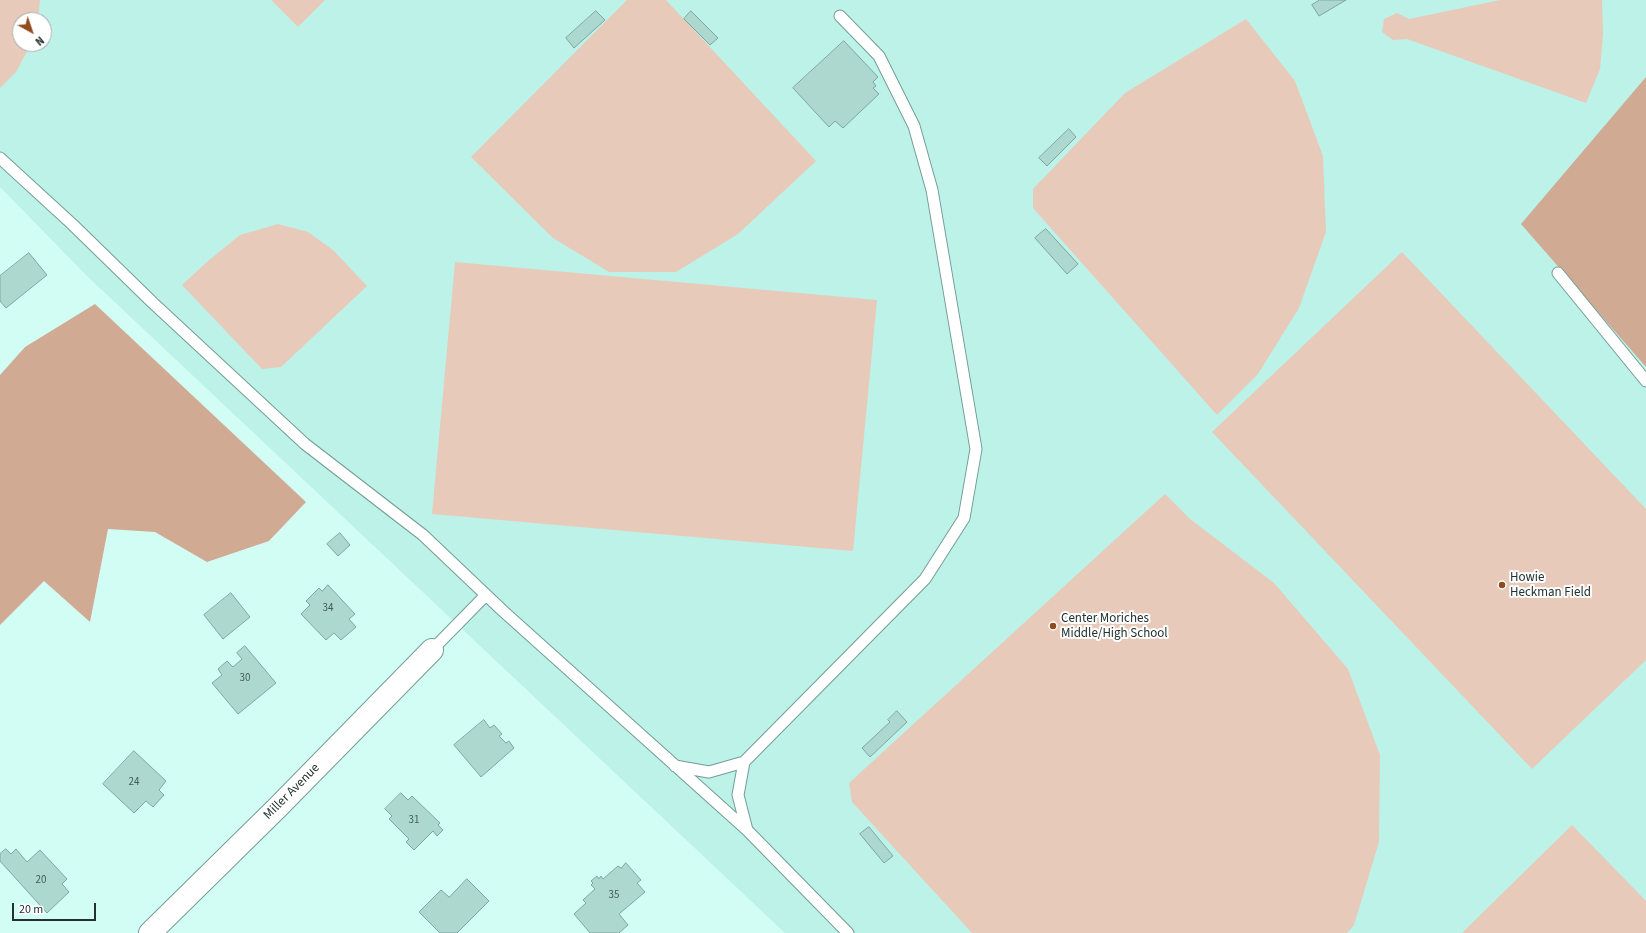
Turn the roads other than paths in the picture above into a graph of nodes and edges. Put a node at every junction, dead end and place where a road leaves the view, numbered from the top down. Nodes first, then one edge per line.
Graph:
1 (840, 16) dead end
2 (0, 158) edge
3 (1558, 273) dead end
4 (1646, 381) edge
5 (486, 595) junction
6 (432, 650) joint
7 (744, 762) junction
8 (675, 766) junction
9 (747, 830) junction
10 (150, 933) edge
11 (848, 933) edge

1 - 7 lane
2 - 5 lane
3 - 4 lane
5 - 6 lane
5 - 8 lane
6 - 10 street, Miller Avenue
7 - 8 lane
7 - 9 lane
8 - 9 lane
9 - 11 lane

